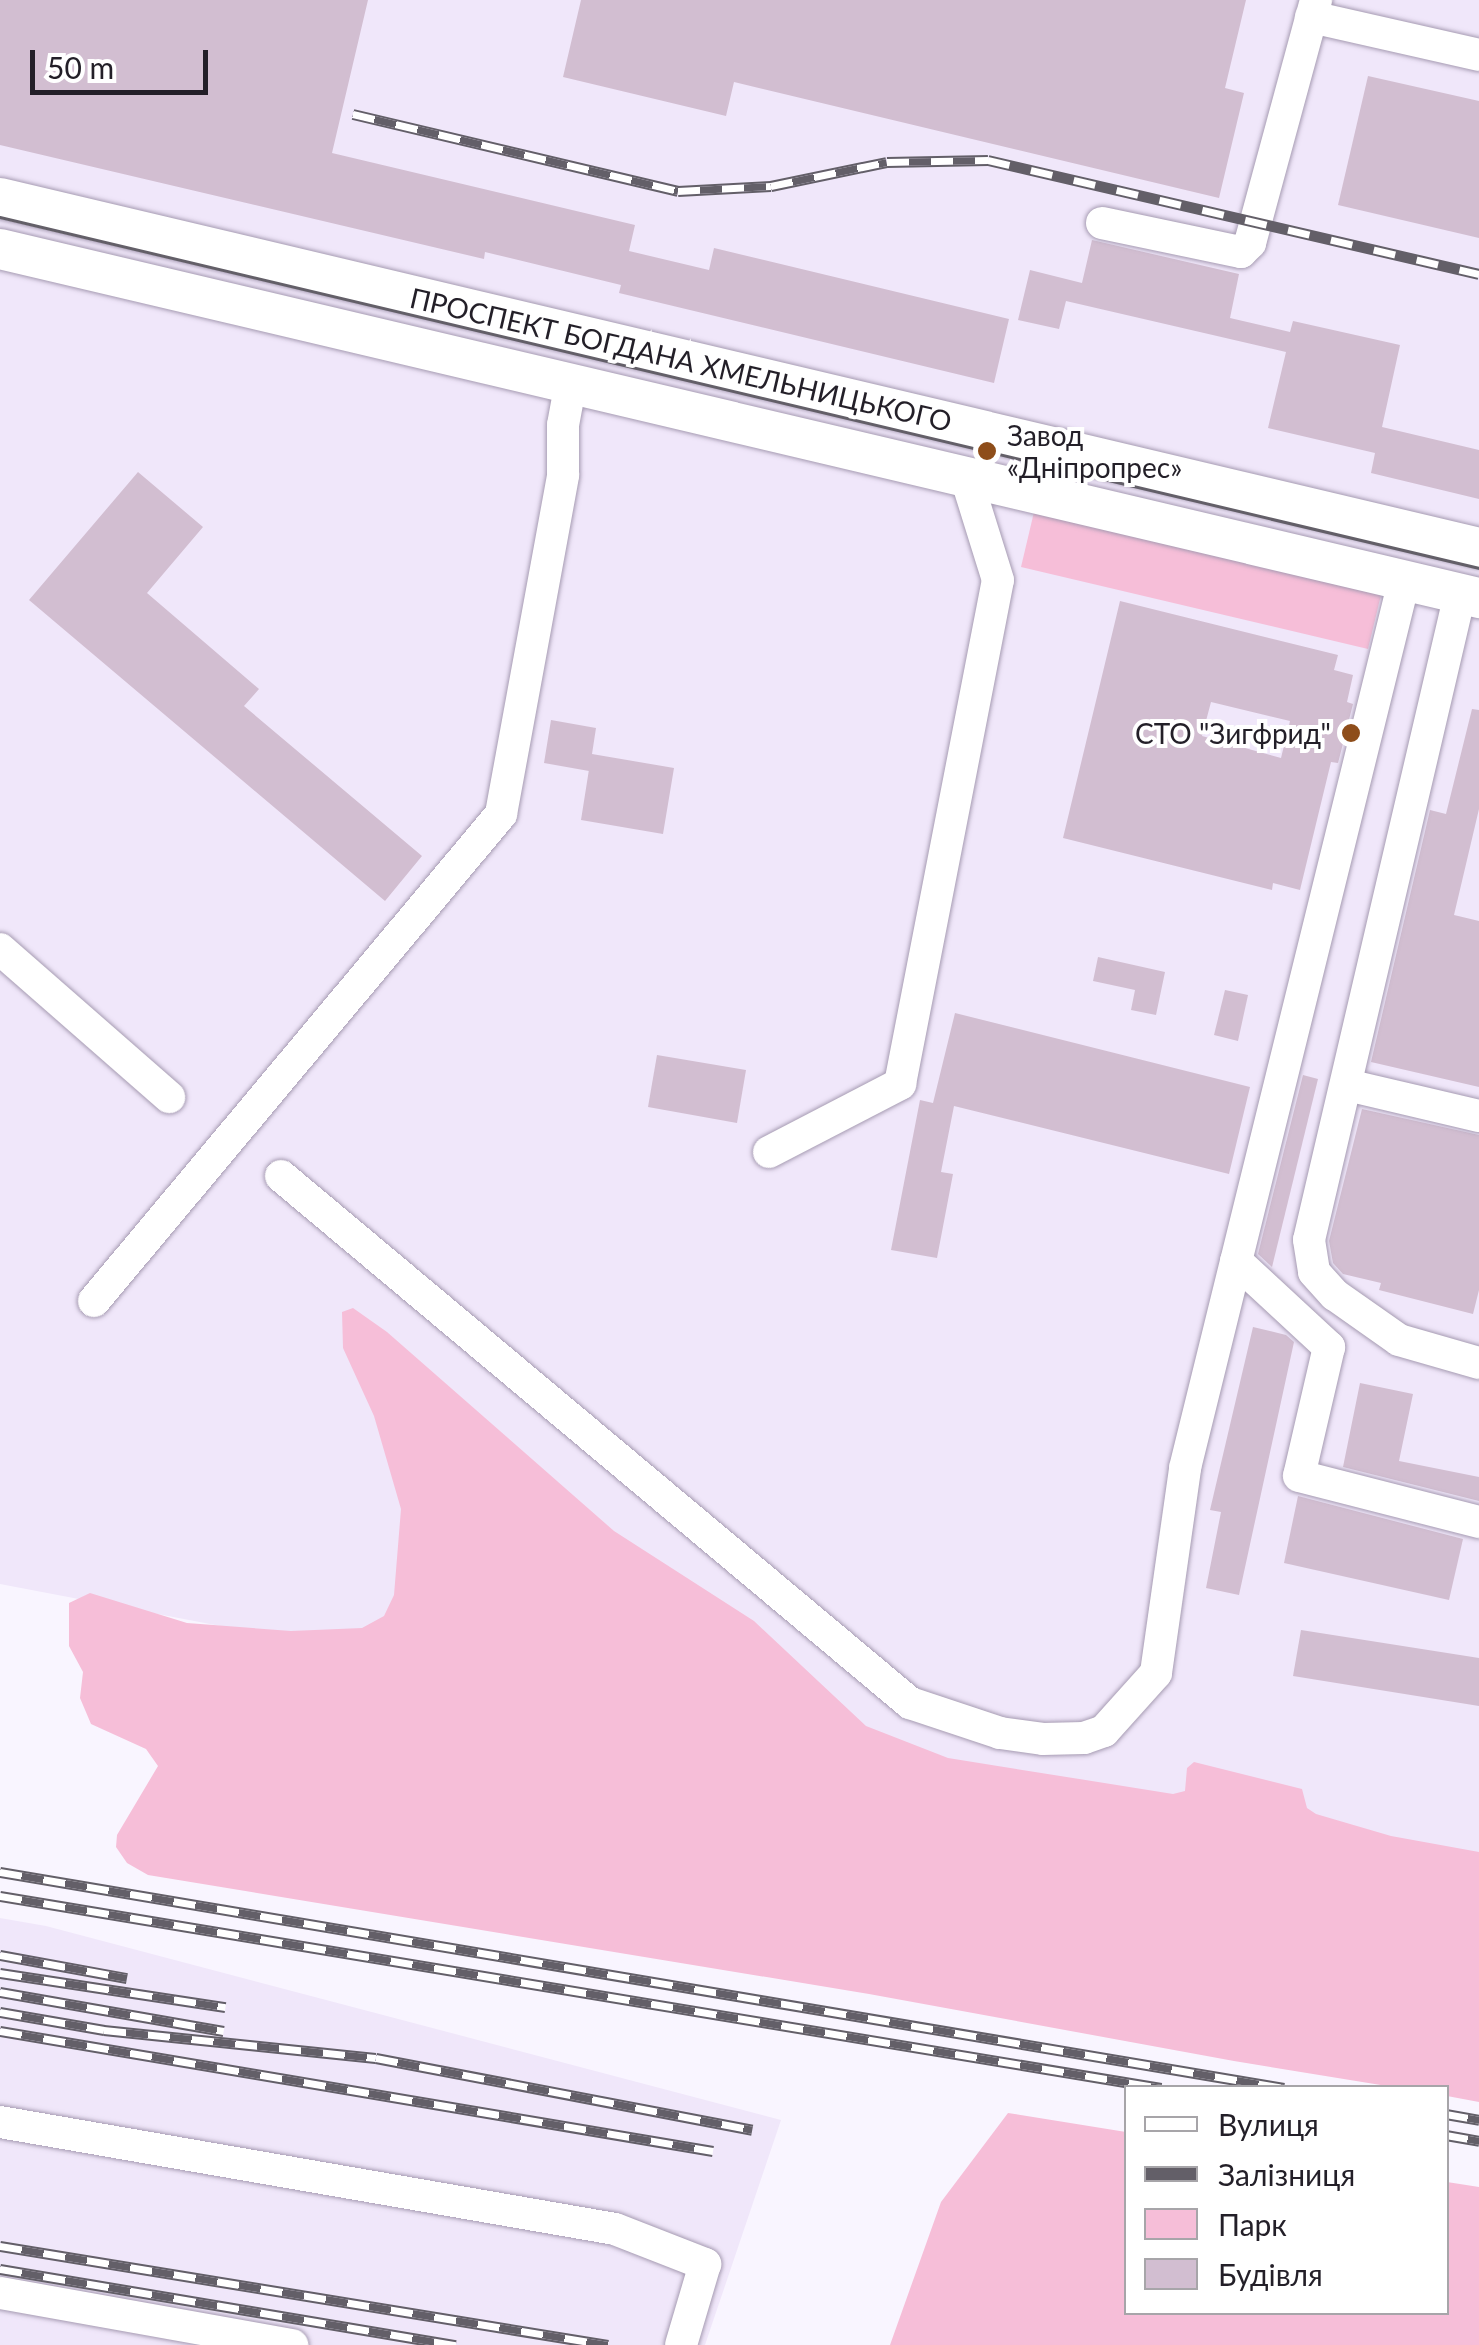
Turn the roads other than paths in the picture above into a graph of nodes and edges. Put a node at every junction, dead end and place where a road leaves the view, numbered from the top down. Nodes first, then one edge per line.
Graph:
1 (1314, 8) edge
2 (1479, 54) edge
3 (0, 198) edge
4 (1102, 223) dead end
5 (0, 249) edge
6 (571, 382) junction
7 (966, 476) junction
8 (1479, 548) edge
9 (1404, 581) junction
10 (1470, 596) edge
11 (0, 949) edge
12 (1347, 1085) junction
13 (169, 1097) dead end
14 (1479, 1116) edge
15 (769, 1152) dead end
16 (281, 1176) dead end
17 (1236, 1261) junction
18 (94, 1301) dead end
19 (1479, 1363) edge
20 (1479, 1522) edge
21 (0, 2122) edge
22 (0, 2293) edge
23 (292, 2345) edge
24 (681, 2345) edge

1 - 2 lane
1 - 4 lane
3 - 8 main road, ПРОСПЕКТ БОГДАНА ХМЕЛЬНИЦЬКОГО
5 - 6 main road, ПРОСПЕКТ БОГДАНА ХМЕЛЬНИЦЬКОГО
6 - 7 main road, ПРОСПЕКТ БОГДАНА ХМЕЛЬНИЦЬКОГО
6 - 18 lane
7 - 9 main road, ПРОСПЕКТ БОГДАНА ХМЕЛЬНИЦЬКОГО
7 - 15 lane
9 - 10 main road, ПРОСПЕКТ БОГДАНА ХМЕЛЬНИЦЬКОГО
9 - 17 lane
10 - 12 lane
11 - 13 lane
12 - 14 lane
12 - 19 lane
16 - 17 lane
17 - 20 lane
21 - 24 lane
22 - 23 lane

